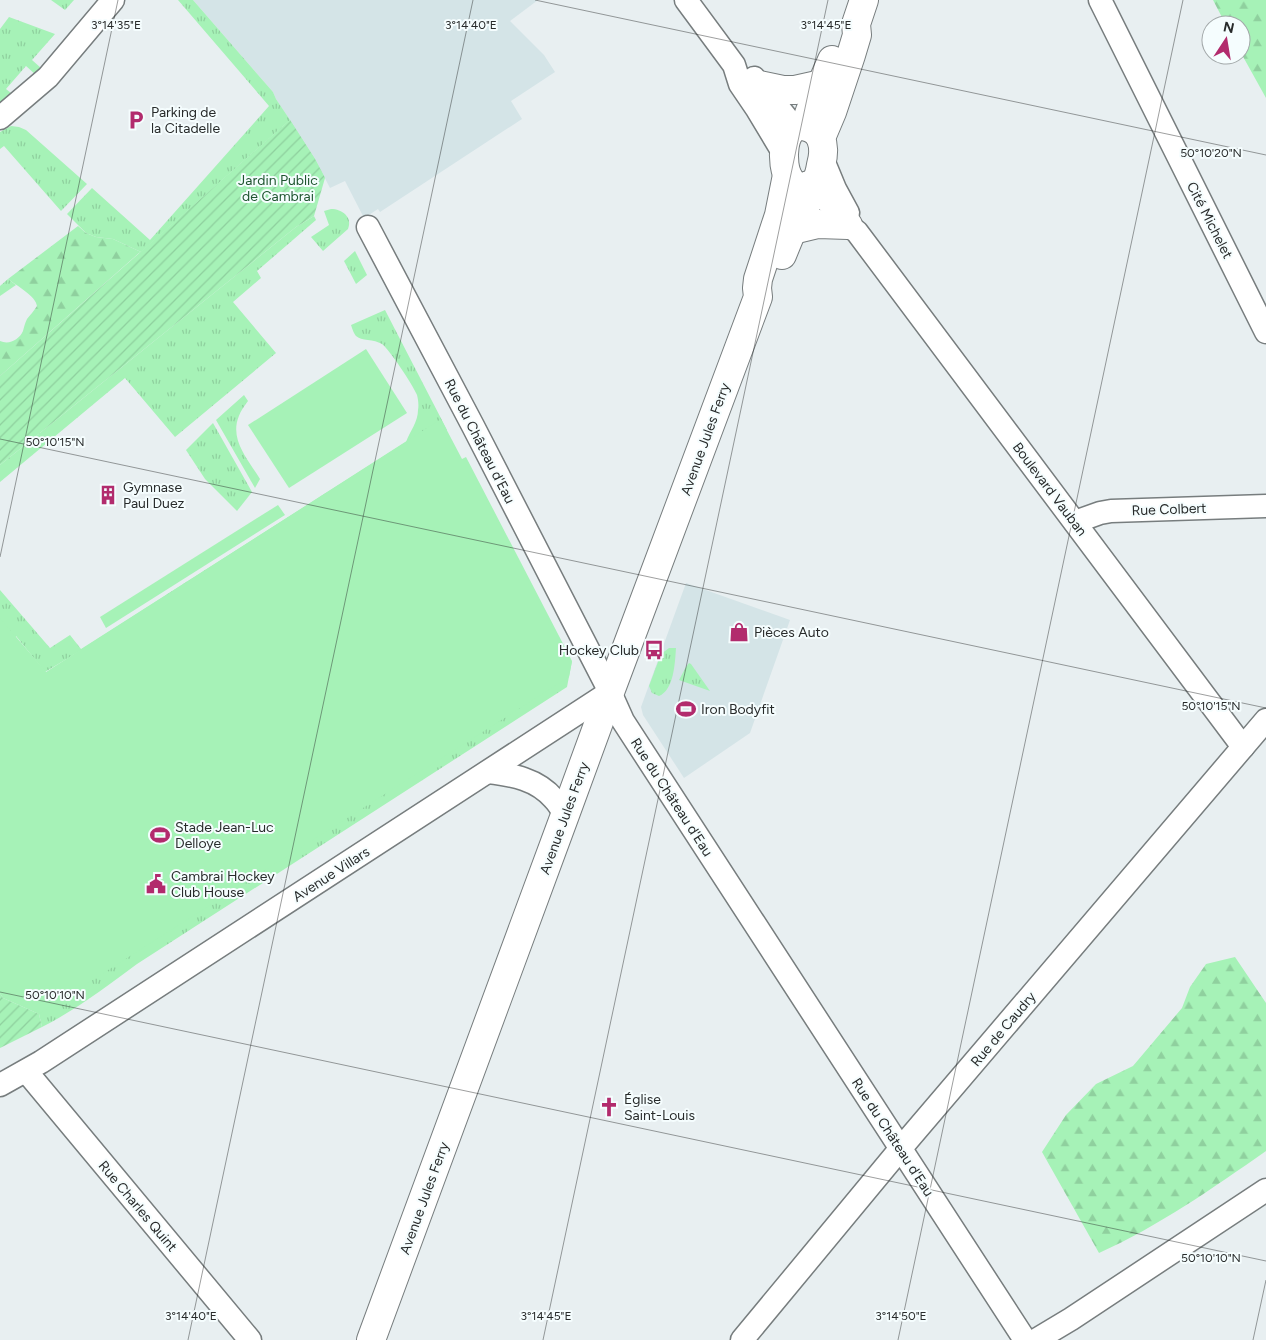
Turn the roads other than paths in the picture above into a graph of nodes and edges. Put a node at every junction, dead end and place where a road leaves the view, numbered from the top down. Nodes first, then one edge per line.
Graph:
1 (113, 0) edge
2 (686, 0) edge
3 (1100, 0) edge
4 (860, 12) edge
5 (734, 65) junction
6 (822, 84) junction
7 (759, 85) junction
8 (6, 113) edge
9 (805, 156) junction
10 (368, 227) dead end
11 (852, 228) junction
12 (793, 230) junction
13 (758, 297) junction
14 (1266, 332) edge
15 (1266, 506) edge
16 (1075, 522) junction
17 (610, 692) junction
18 (1266, 720) edge
19 (1242, 747) junction
20 (488, 772) junction
21 (565, 816) junction
22 (26, 1071) junction
23 (0, 1085) edge
24 (901, 1148) junction
25 (1266, 1190) edge
26 (250, 1340) edge
27 (371, 1340) edge
28 (742, 1340) edge
29 (1025, 1340) edge
30 (1036, 1340) edge

1 - 8 street
2 - 5 street, Boulevard Vauban
3 - 14 street, Cité Michelet
4 - 6 main road, Avenue Jules Ferry
4 - 9 main road, Avenue Jules Ferry
5 - 7 street, Boulevard Vauban
5 - 9 street, Boulevard Vauban
6 - 7 main road
6 - 9 main road, Avenue Jules Ferry
7 - 9 street, Boulevard Vauban
9 - 11 street, Boulevard Vauban
9 - 12 main road, Avenue Jules Ferry
9 - 13 main road, Avenue Jules Ferry
10 - 17 street, Rue du Château d'Eau
11 - 12 main road
11 - 16 street, Boulevard Vauban
12 - 13 main road, Avenue Jules Ferry
13 - 17 main road, Avenue Jules Ferry
15 - 16 street, Rue Colbert
16 - 19 street, Boulevard Vauban
17 - 20 street, Avenue Villars
17 - 21 main road, Avenue Jules Ferry
17 - 24 street, Rue du Château d'Eau
18 - 19 street, Rue de Caudry
19 - 24 street, Rue de Caudry
20 - 21 street
20 - 22 street, Avenue Villars
21 - 27 main road, Avenue Jules Ferry
22 - 23 street, Avenue Villars
22 - 26 street, Rue Charles Quint
24 - 28 street, Rue de Caudry
24 - 29 street, Rue du Château d'Eau
25 - 30 street

